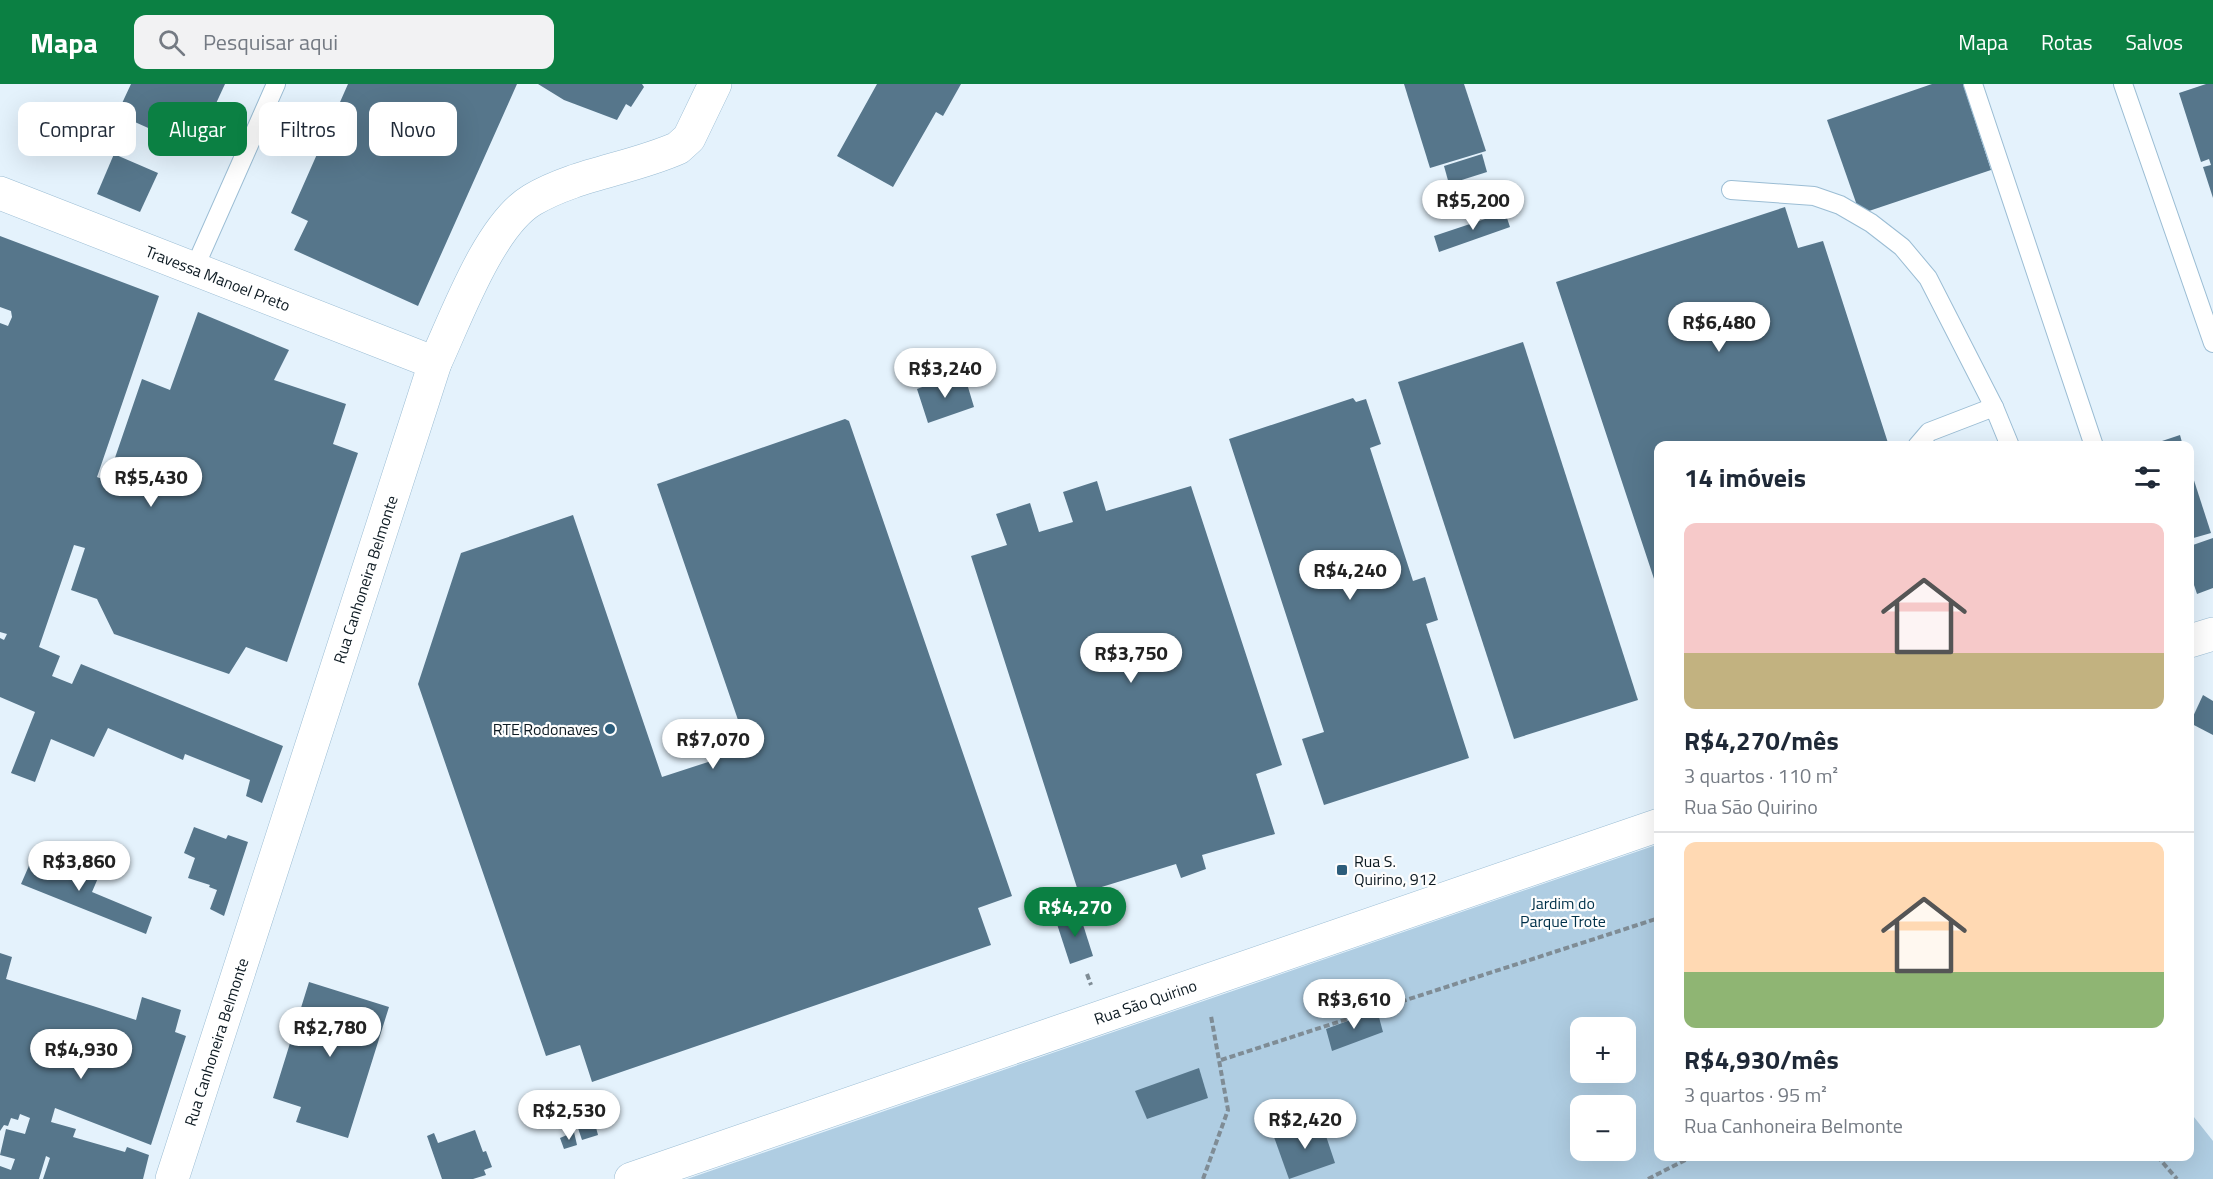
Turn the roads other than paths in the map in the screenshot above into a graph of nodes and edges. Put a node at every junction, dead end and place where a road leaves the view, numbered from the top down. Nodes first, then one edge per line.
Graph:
1 (276, 84) edge
2 (1973, 84) edge
3 (2123, 84) edge
4 (711, 93) edge
5 (1731, 190) dead end
6 (0, 193) edge
7 (194, 269) junction
8 (2213, 343) edge
9 (435, 363) junction
10 (1994, 407) junction
11 (1921, 441) edge
12 (2008, 441) edge
13 (2092, 441) edge
14 (2213, 634) edge
15 (2194, 641) edge
16 (1654, 827) edge
17 (172, 1179) edge
18 (632, 1179) edge

1 - 7 lane
2 - 13 lane
3 - 8 lane
4 - 9 street, Rua Canhoneira Belmonte
5 - 10 lane
6 - 7 street, Travessa Manoel Preto
7 - 9 street, Travessa Manoel Preto
9 - 17 street, Rua Canhoneira Belmonte
10 - 11 lane
10 - 12 lane
14 - 15 street
16 - 18 street, Rua São Quirino

